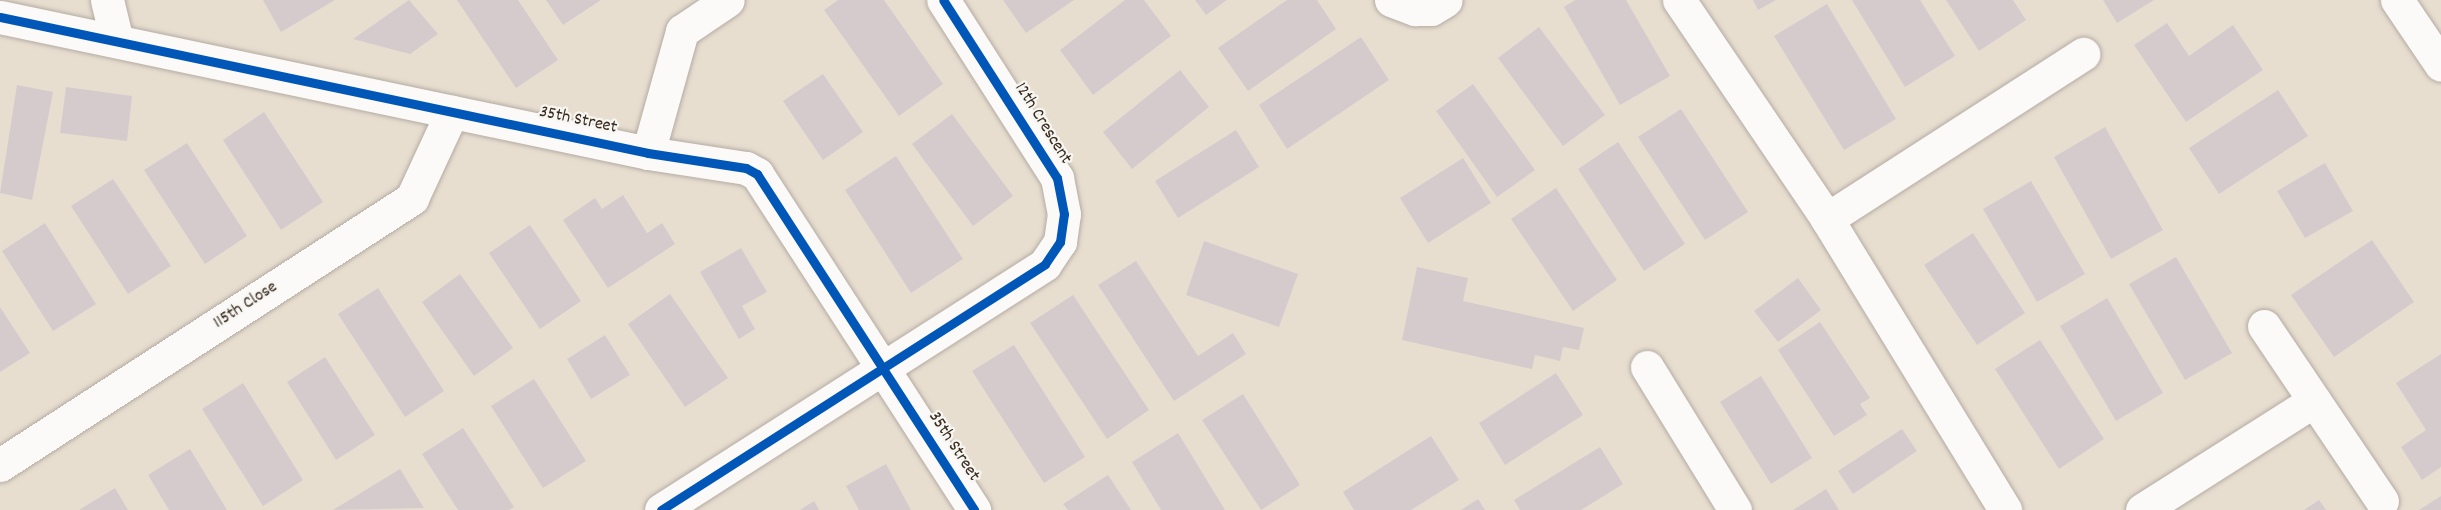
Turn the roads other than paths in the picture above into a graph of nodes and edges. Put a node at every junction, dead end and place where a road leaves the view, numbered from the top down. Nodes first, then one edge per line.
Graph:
1 (107, 0) edge
2 (728, 0) edge
3 (943, 0) edge
4 (1391, 0) edge
5 (1446, 0) edge
6 (1679, 0) edge
7 (2397, 0) edge
8 (0, 18) edge
9 (117, 41) junction
10 (2083, 54) dead end
11 (2441, 65) edge
12 (452, 112) junction
13 (648, 153) junction
14 (1827, 219) junction
15 (2264, 326) dead end
16 (1647, 367) dead end
17 (882, 368) junction
18 (2314, 400) junction
19 (0, 465) edge
20 (2382, 501) dead end
21 (661, 510) edge
22 (974, 510) edge
23 (1735, 510) edge
24 (2005, 510) edge
25 (2142, 510) edge

1 - 9 street
2 - 13 street
3 - 17 street, 12th Crescent
4 - 5 street
6 - 14 street
7 - 11 street
8 - 9 street, 35th Street
9 - 12 street, 35th Street
10 - 14 street
12 - 13 street, 35th Street
12 - 19 street, 115th Close
13 - 17 street, 35th Street
14 - 24 street
15 - 18 street
16 - 23 street
17 - 21 street, 12th Crescent
17 - 22 street, 35th Street
18 - 20 street
18 - 25 street

